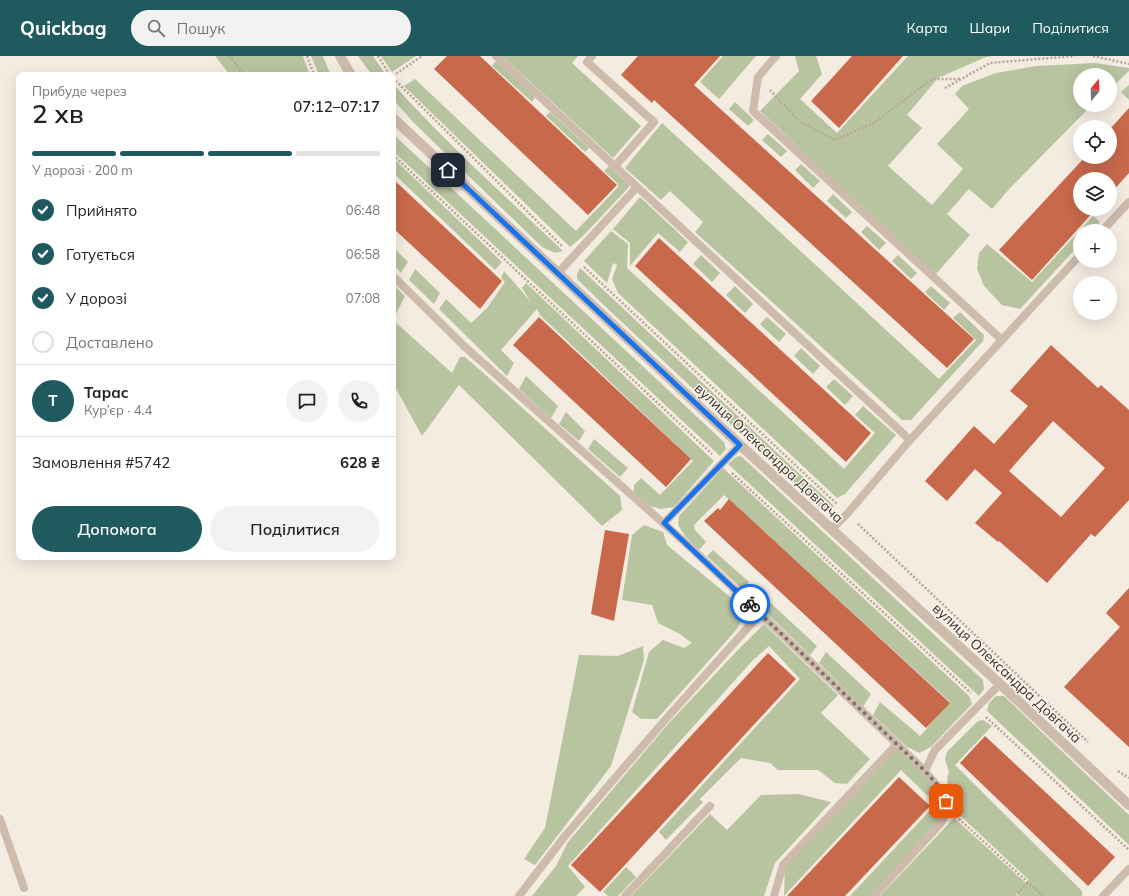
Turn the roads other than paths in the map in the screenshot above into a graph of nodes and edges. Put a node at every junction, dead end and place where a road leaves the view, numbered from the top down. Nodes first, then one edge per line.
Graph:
1 (340, 56) edge
2 (496, 56) edge
3 (592, 56) edge
4 (776, 56) edge
5 (349, 72) edge
6 (396, 121) edge
7 (615, 166) junction
8 (638, 187) junction
9 (1129, 202) edge
10 (1109, 224) edge
11 (1073, 263) edge
12 (558, 273) junction
13 (396, 279) edge
14 (1002, 340) junction
15 (910, 440) junction
16 (740, 445) junction
17 (664, 523) junction
18 (831, 530) junction
19 (760, 614) junction
20 (1000, 684) junction
21 (897, 744) junction
22 (925, 771) junction
23 (1129, 805) edge
24 (710, 806) dead end
25 (0, 819) edge
26 (1129, 869) edge
27 (24, 888) dead end
28 (520, 896) edge
29 (625, 896) edge
30 (774, 896) edge
31 (874, 896) edge
32 (1103, 896) edge

1 - 5 street
2 - 7 lane
3 - 7 lane
4 - 14 lane
6 - 12 street, вулиця Олександра Довгача
7 - 8 lane
8 - 12 lane
8 - 15 lane
9 - 10 lane
11 - 14 lane
12 - 16 street, вулиця Олександра Довгача
13 - 17 lane
14 - 15 lane
15 - 18 lane
16 - 17 lane
16 - 18 street, вулиця Олександра Довгача
17 - 19 lane
18 - 20 street, вулиця Олександра Довгача
19 - 21 lane
19 - 28 lane
20 - 22 lane
20 - 23 street, вулиця Олександра Довгача
21 - 22 lane
21 - 30 lane
22 - 31 lane
24 - 29 lane
25 - 27 lane
26 - 32 lane

